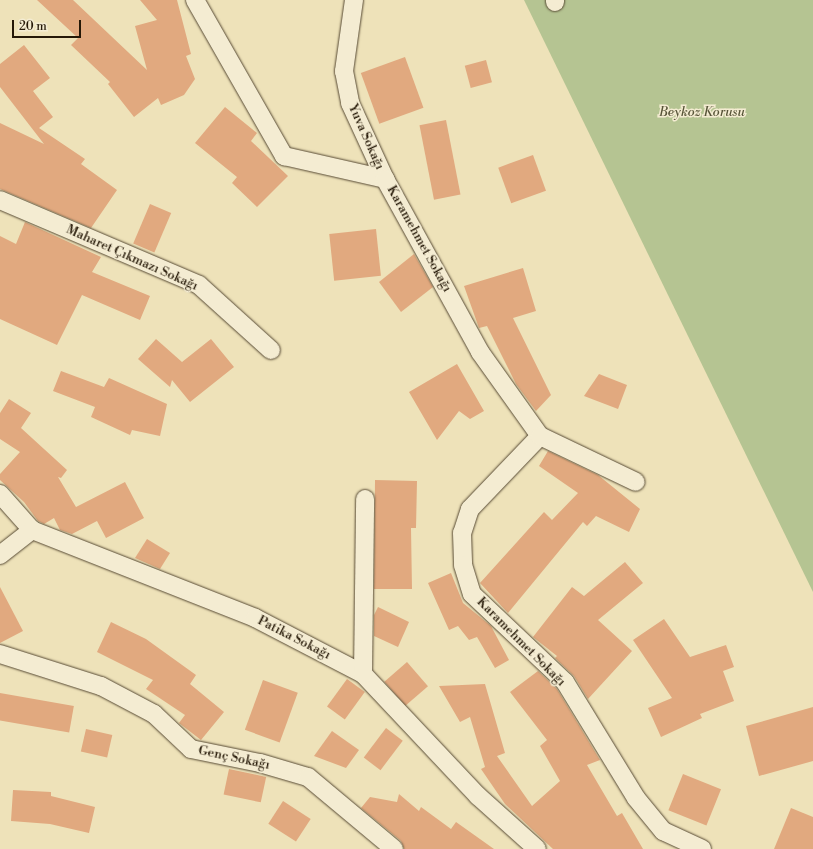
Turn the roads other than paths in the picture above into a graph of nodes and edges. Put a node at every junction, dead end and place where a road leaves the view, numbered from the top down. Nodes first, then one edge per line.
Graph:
1 (195, 0) edge
2 (354, 0) edge
3 (385, 179) junction
4 (0, 200) edge
5 (271, 350) dead end
6 (540, 436) junction
7 (636, 482) dead end
8 (0, 494) edge
9 (365, 499) dead end
10 (32, 530) junction
11 (0, 555) edge
12 (0, 654) edge
13 (363, 674) junction
14 (394, 849) edge
15 (537, 849) edge
16 (702, 849) edge

1 - 3 street, Karamehmet Sokağı
2 - 3 street, Yuva Sokağı
3 - 6 street, Karamehmet Sokağı
4 - 5 street, Maharet Çıkmazı Sokağı
6 - 7 street, Karamehmet Sokağı
6 - 16 street, Karamehmet Sokağı
8 - 10 street
9 - 13 street
10 - 11 street
10 - 13 street, Patika Sokağı
12 - 14 street, Genç Sokağı
13 - 15 street, Patika Sokağı

